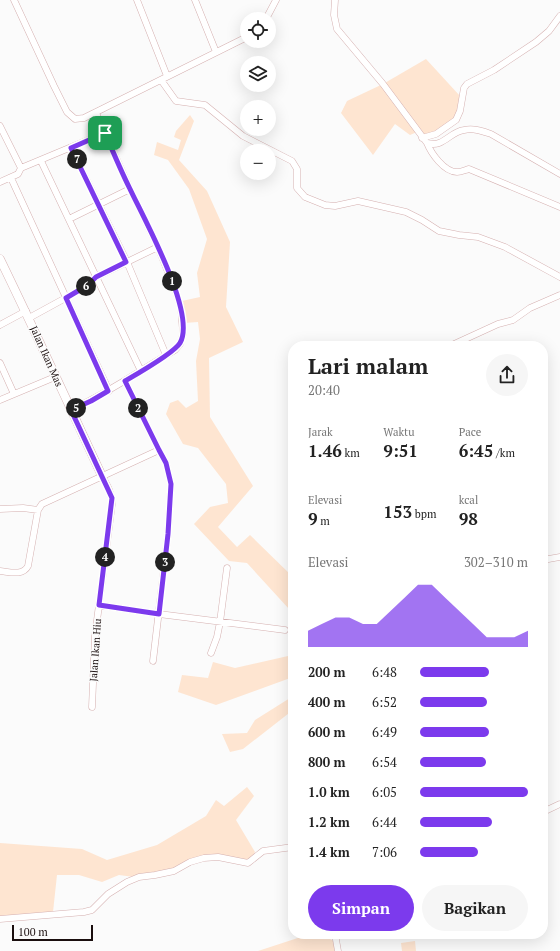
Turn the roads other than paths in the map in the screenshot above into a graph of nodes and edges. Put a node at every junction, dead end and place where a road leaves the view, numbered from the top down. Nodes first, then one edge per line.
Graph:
1 (14, 0) edge
2 (136, 0) edge
3 (195, 0) edge
4 (276, 0) edge
5 (335, 0) edge
6 (270, 12) edge
7 (560, 16) edge
8 (240, 40) edge
9 (216, 52) junction
10 (164, 78) junction
11 (96, 113) junction
12 (0, 126) edge
13 (105, 133) junction
14 (424, 140) junction
15 (71, 148) junction
16 (41, 161) junction
17 (21, 168) junction
18 (560, 174) edge
19 (11, 178) junction
20 (0, 182) edge
21 (130, 189) junction
22 (99, 205) junction
23 (560, 207) edge
24 (69, 219) junction
25 (158, 247) junction
26 (0, 259) edge
27 (126, 262) junction
28 (96, 277) junction
29 (560, 277) edge
30 (560, 295) edge
31 (66, 298) junction
32 (28, 314) junction
33 (0, 324) edge
34 (461, 341) edge
35 (166, 355) junction
36 (0, 363) edge
37 (141, 371) junction
38 (55, 376) junction
39 (125, 381) junction
40 (108, 391) junction
41 (14, 394) junction
42 (0, 400) edge
43 (71, 410) junction
44 (159, 450) junction
45 (102, 476) junction
46 (0, 509) edge
47 (38, 510) junction
48 (560, 557) edge
49 (548, 559) edge
50 (227, 568) dead end
51 (0, 571) edge
52 (99, 605) junction
53 (159, 614) junction
54 (220, 622) junction
55 (284, 630) dead end
56 (211, 653) dead end
57 (153, 661) dead end
58 (92, 707) dead end
59 (560, 804) edge
60 (548, 810) edge
61 (288, 848) edge
62 (0, 919) edge
63 (336, 939) edge
64 (338, 951) edge

1 - 11 street
2 - 10 street
3 - 9 street
4 - 6 street
5 - 14 street
7 - 14 street
8 - 9 street
9 - 10 street
10 - 11 street
10 - 29 street
11 - 13 street
12 - 17 street
13 - 15 street
13 - 21 street
14 - 18 street
14 - 23 street
15 - 16 street
15 - 22 street
16 - 17 street
16 - 24 street
17 - 19 street
19 - 20 street
19 - 31 street
21 - 22 street
21 - 25 street
22 - 24 street
22 - 27 street
24 - 28 street
25 - 27 street
25 - 35 street
26 - 32 street, Jalan Ikan Mas
27 - 28 street
27 - 35 street
28 - 31 street
28 - 37 street
30 - 34 street
31 - 32 street
31 - 40 street
32 - 33 street
32 - 38 street, Jalan Ikan Mas
35 - 37 street
36 - 41 street
37 - 39 street
38 - 41 street
38 - 43 street, Jalan Ikan Mas
39 - 40 street
39 - 44 street
40 - 43 street
41 - 42 street
43 - 45 street, Jalan Ikan Mas
44 - 45 street
44 - 53 street
45 - 47 street
45 - 52 street, Jalan Ikan Hiu
46 - 47 street
47 - 51 street
48 - 49 street
50 - 54 street
52 - 53 street
52 - 58 street, Jalan Ikan Hiu
53 - 54 street
53 - 57 street
54 - 55 street
54 - 56 street
59 - 60 street
61 - 62 street
63 - 64 street

